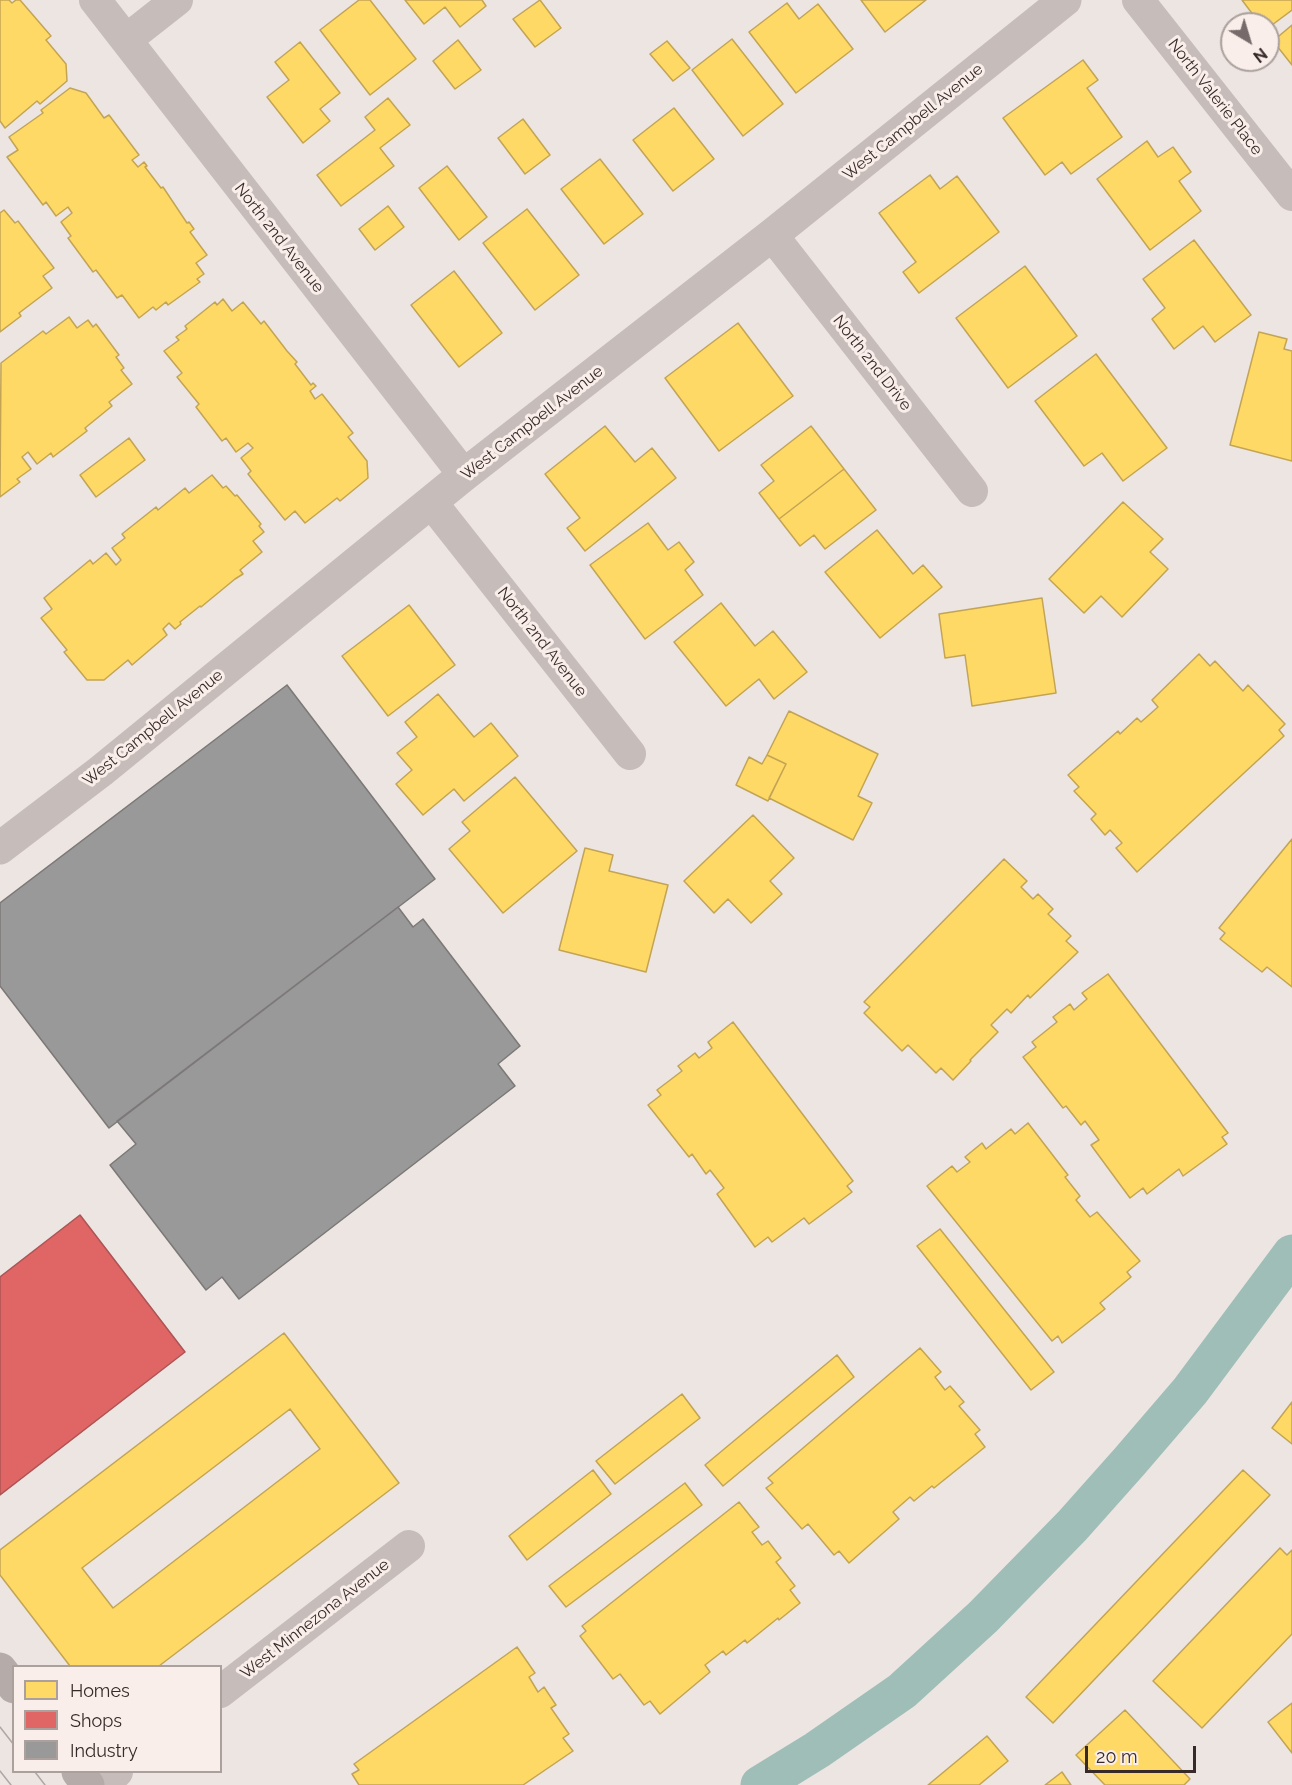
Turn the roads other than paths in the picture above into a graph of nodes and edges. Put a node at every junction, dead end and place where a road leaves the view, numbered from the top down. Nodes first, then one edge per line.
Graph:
1 (95, 0) edge
2 (177, 0) edge
3 (1065, 0) edge
4 (1138, 0) edge
5 (126, 40) junction
6 (1292, 195) edge
7 (772, 236) junction
8 (465, 476) junction
9 (972, 491) dead end
10 (431, 502) junction
11 (630, 754) dead end
12 (0, 848) edge
13 (410, 1546) dead end
14 (0, 1669) edge
15 (12, 1684) edge
16 (222, 1690) edge
17 (79, 1773) edge
18 (116, 1773) edge
19 (88, 1785) edge
20 (100, 1785) edge

1 - 5 street, North 2nd Avenue
2 - 5 street
3 - 7 street, West Campbell Avenue
4 - 6 street, North Valerie Place
5 - 8 street, North 2nd Avenue
7 - 8 street, West Campbell Avenue
7 - 9 street, North 2nd Drive
8 - 10 street, West Campbell Avenue
10 - 11 street, North 2nd Avenue
10 - 12 street, West Campbell Avenue
13 - 16 street, West Minnezona Avenue
14 - 15 main road
17 - 19 main road
18 - 20 street

